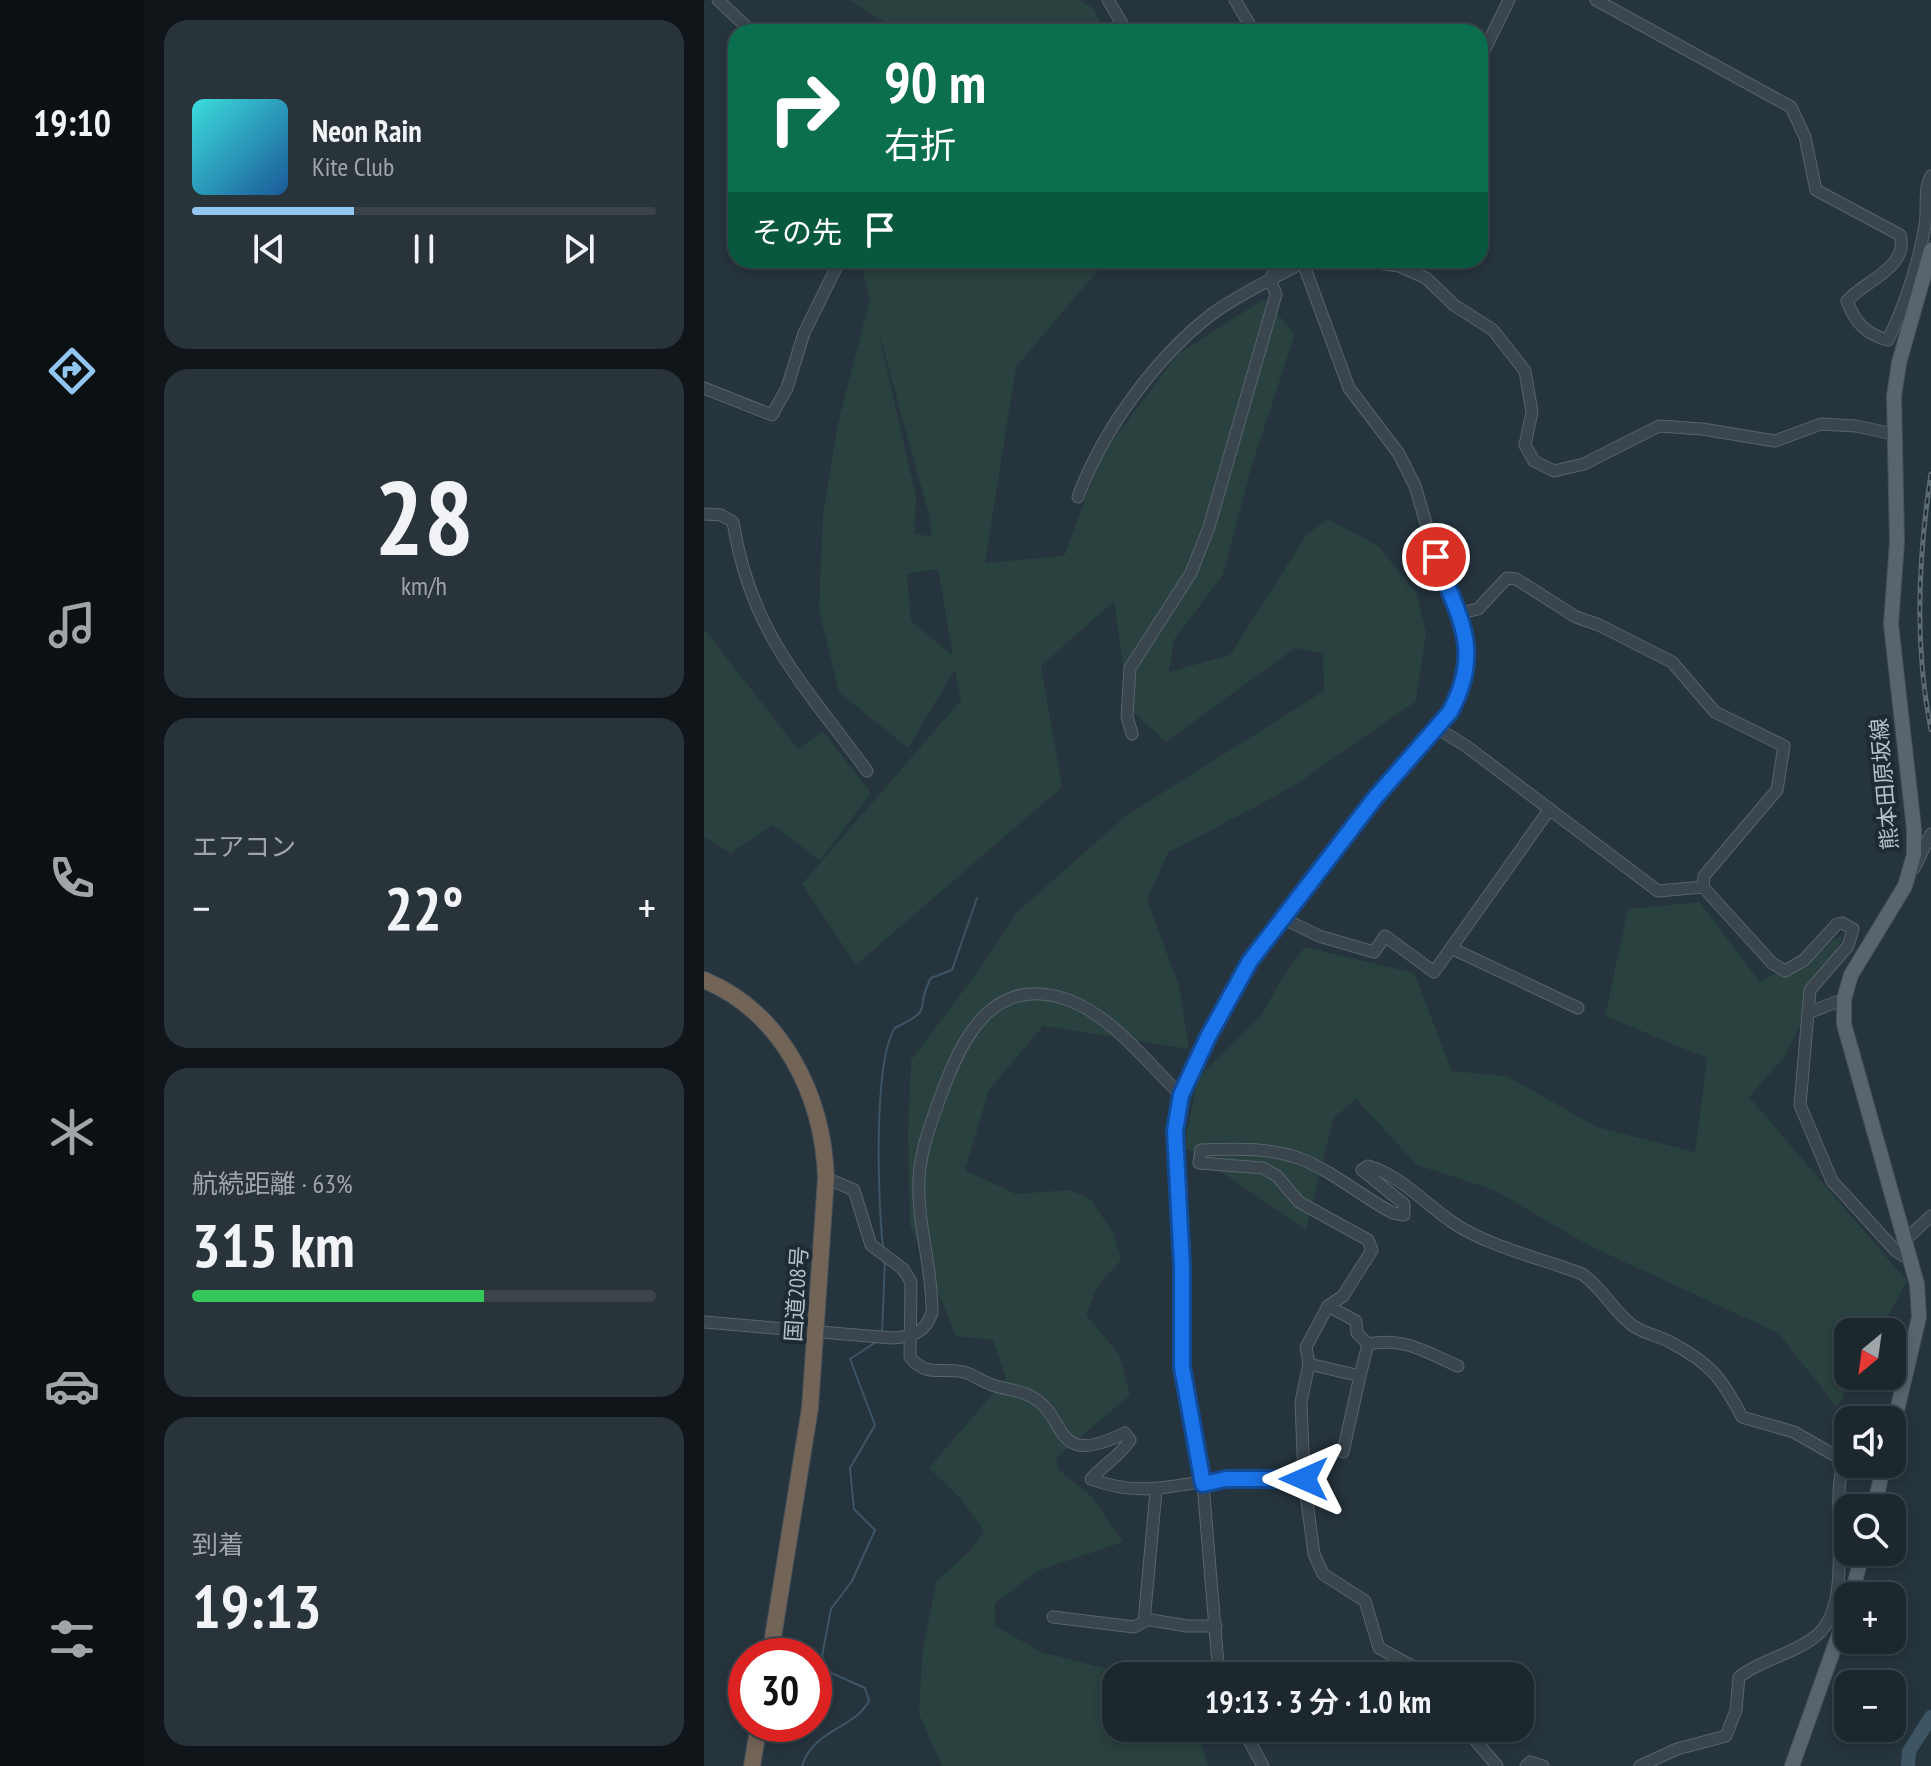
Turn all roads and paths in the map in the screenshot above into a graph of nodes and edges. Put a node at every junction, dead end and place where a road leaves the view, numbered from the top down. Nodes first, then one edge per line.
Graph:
1 (718, 0) edge
2 (1108, 0) edge
3 (1235, 0) edge
4 (1596, 0) edge
5 (1505, 2) edge
6 (744, 24) edge
7 (1122, 24) edge
8 (1249, 24) edge
9 (1488, 46) edge
10 (1931, 176) edge
11 (1931, 250) edge
12 (836, 268) edge
13 (1275, 268) edge
14 (1290, 268) edge
15 (1305, 268) edge
16 (1404, 268) edge
17 (1270, 280) junction
18 (704, 388) edge
19 (1893, 434) junction
20 (1078, 497) dead end
21 (704, 514) edge
22 (1461, 613) junction
23 (1437, 728) junction
24 (1132, 734) dead end
25 (867, 771) dead end
26 (1549, 810) junction
27 (1931, 834) edge
28 (1905, 886) junction
29 (1703, 887) junction
30 (1282, 918) junction
31 (1451, 948) junction
32 (704, 980) edge
33 (1844, 999) junction
34 (1578, 1008) dead end
35 (1808, 1013) junction
36 (1181, 1095) junction
37 (826, 1178) junction
38 (1931, 1216) edge
39 (1906, 1239) junction
40 (1913, 1262) junction
41 (1328, 1306) junction
42 (704, 1322) edge
43 (816, 1333) junction
44 (910, 1337) junction
45 (1368, 1344) junction
46 (1309, 1364) junction
47 (1458, 1366) dead end
48 (1360, 1376) junction
49 (1898, 1406) edge
50 (1343, 1452) dead end
51 (1834, 1455) edge
52 (1841, 1478) edge
53 (1304, 1479) junction
54 (1203, 1484) junction
55 (1156, 1491) junction
56 (1053, 1617) dead end
57 (1145, 1619) junction
58 (1216, 1626) junction
59 (773, 1638) edge
60 (1834, 1648) edge
61 (1218, 1662) edge
62 (1409, 1662) edge
63 (756, 1742) edge
64 (1250, 1742) edge
65 (1477, 1742) edge
66 (752, 1766) edge
67 (1263, 1766) edge
68 (1497, 1766) edge
69 (1526, 1766) edge
70 (1543, 1766) edge
71 (1640, 1766) edge
72 (1792, 1766) edge

1 - 6 street
2 - 7 street
3 - 8 street
4 - 10 street
5 - 9 street
11 - 19 main road, 熊本田原坂線
12 - 18 street
13 - 17 street
14 - 17 street
15 - 22 street
16 - 19 street
17 - 20 street
17 - 24 street
19 - 28 main road, 熊本田原坂線
21 - 25 street
22 - 23 street
22 - 29 street
23 - 26 street
23 - 30 street
26 - 29 street
26 - 31 street
27 - 28 street
28 - 33 main road, 熊本田原坂線
29 - 35 street
30 - 31 street
30 - 36 street
31 - 34 street
32 - 37 highway, 国道208号
33 - 35 street
33 - 39 main road, 熊本田原坂線
35 - 40 street
36 - 44 street
36 - 54 street
37 - 43 highway, 国道208号
37 - 44 street
38 - 39 street
39 - 40 main road, 熊本田原坂線
40 - 49 main road, 熊本田原坂線
41 - 45 street
41 - 46 street
41 - 51 street
42 - 43 street
43 - 44 street
43 - 59 highway, 国道208号
44 - 55 street
45 - 47 street
45 - 48 street
46 - 48 street
46 - 53 street
48 - 50 street
52 - 71 street
53 - 54 street
53 - 62 street
54 - 55 street
54 - 58 street
55 - 57 street
56 - 57 street
57 - 58 street
58 - 61 street
60 - 72 main road
63 - 66 highway
64 - 67 street
65 - 68 street
69 - 70 street

